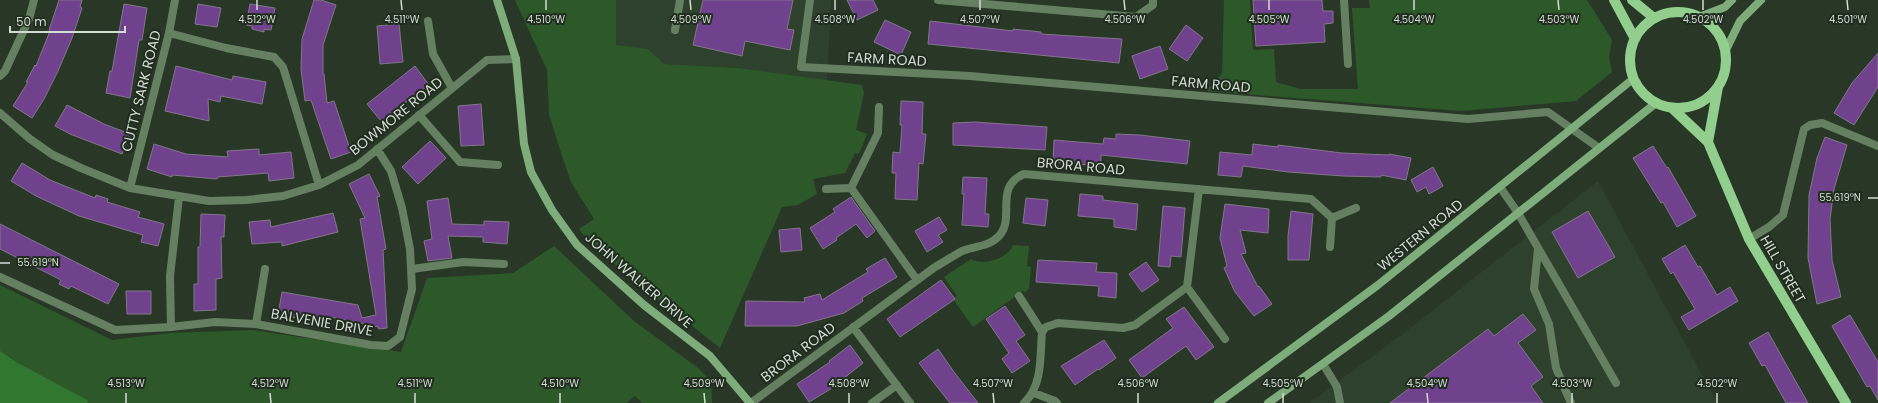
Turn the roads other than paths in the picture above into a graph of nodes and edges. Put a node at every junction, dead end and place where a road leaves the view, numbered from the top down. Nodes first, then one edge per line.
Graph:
1 (34, 0) edge
2 (175, 0) edge
3 (497, 0) edge
4 (680, 0) edge
5 (810, 0) edge
6 (938, 0) edge
7 (1153, 0) edge
8 (1344, 0) edge
9 (1614, 0) edge
10 (1632, 0) edge
11 (1732, 0) edge
12 (1761, 0) edge
13 (1654, 18) junction
14 (1699, 18) junction
15 (428, 22) dead end
16 (675, 30) dead end
17 (169, 33) junction
18 (1635, 39) junction
19 (1725, 52) junction
20 (516, 58) junction
21 (1348, 64) dead end
22 (0, 76) edge
23 (1633, 79) junction
24 (1718, 87) junction
25 (452, 88) junction
26 (1656, 103) junction
27 (880, 107) dead end
28 (1672, 108) junction
29 (0, 113) edge
30 (418, 115) junction
31 (1572, 128) junction
32 (1708, 142) junction
33 (1878, 146) edge
34 (1599, 148) junction
35 (377, 149) junction
36 (498, 165) dead end
37 (319, 185) junction
38 (1500, 187) junction
39 (130, 188) junction
40 (851, 188) junction
41 (826, 189) dead end
42 (1199, 189) junction
43 (179, 197) junction
44 (1356, 208) dead end
45 (1518, 213) junction
46 (1332, 218) junction
47 (1749, 239) junction
48 (1330, 247) dead end
49 (1538, 249) junction
50 (504, 264) dead end
51 (265, 269) dead end
52 (412, 269) junction
53 (0, 277) edge
54 (917, 280) junction
55 (1187, 287) junction
56 (1018, 296) dead end
57 (256, 324) junction
58 (171, 327) junction
59 (853, 327) junction
60 (1042, 332) junction
61 (1225, 339) dead end
62 (1323, 364) junction
63 (1616, 382) dead end
64 (897, 385) junction
65 (1034, 393) junction
66 (750, 403) edge
67 (872, 403) edge
68 (910, 403) edge
69 (1024, 403) edge
70 (1057, 403) edge
71 (1218, 403) edge
72 (1268, 403) edge
73 (1340, 403) edge
74 (1572, 403) edge
75 (1846, 403) edge

1 - 22 street
2 - 17 street, CUTTY SARK ROAD
3 - 20 main road, JOHN WALKER DRIVE
4 - 16 street
5 - 31 street, FARM ROAD
6 - 7 street
8 - 21 street
9 - 18 main road
10 - 13 main road
11 - 14 main road
12 - 19 main road
13 - 14 main road
13 - 18 main road
14 - 19 main road
15 - 25 street
17 - 37 street
17 - 39 street, CUTTY SARK ROAD
18 - 23 main road
19 - 24 main road
20 - 25 street, BOWMORE ROAD
20 - 66 main road, JOHN WALKER DRIVE
23 - 26 main road
23 - 31 main road, WESTERN ROAD
24 - 28 main road
24 - 32 main road
25 - 30 street, BOWMORE ROAD
26 - 28 main road
26 - 34 main road
27 - 40 street
28 - 32 main road, HILL STREET
29 - 39 street, BOWMORE ROAD
30 - 35 street, BOWMORE ROAD
30 - 36 street
31 - 34 street, FARM ROAD
31 - 38 main road, WESTERN ROAD
32 - 47 main road, HILL STREET
33 - 47 street
34 - 45 main road
35 - 37 street, BOWMORE ROAD
35 - 52 street, BALVENIE DRIVE
37 - 43 street, BOWMORE ROAD
38 - 45 street
38 - 71 main road, WESTERN ROAD
39 - 43 street, BOWMORE ROAD
40 - 41 street
40 - 54 street
42 - 46 street, BRORA ROAD
42 - 54 street, BRORA ROAD
42 - 55 street
43 - 58 street
44 - 46 street
45 - 49 street
45 - 62 main road
46 - 48 street
47 - 75 main road, HILL STREET
49 - 63 street
49 - 74 street
50 - 52 street
51 - 57 street
52 - 57 street, BALVENIE DRIVE
53 - 58 street, BALVENIE DRIVE
54 - 59 street, BRORA ROAD
55 - 60 street
55 - 61 street
56 - 60 street
57 - 58 street, BALVENIE DRIVE
59 - 64 street
59 - 66 street, BRORA ROAD
60 - 65 street
62 - 72 main road
62 - 73 street
64 - 67 street
64 - 68 street
65 - 69 street
65 - 70 street

